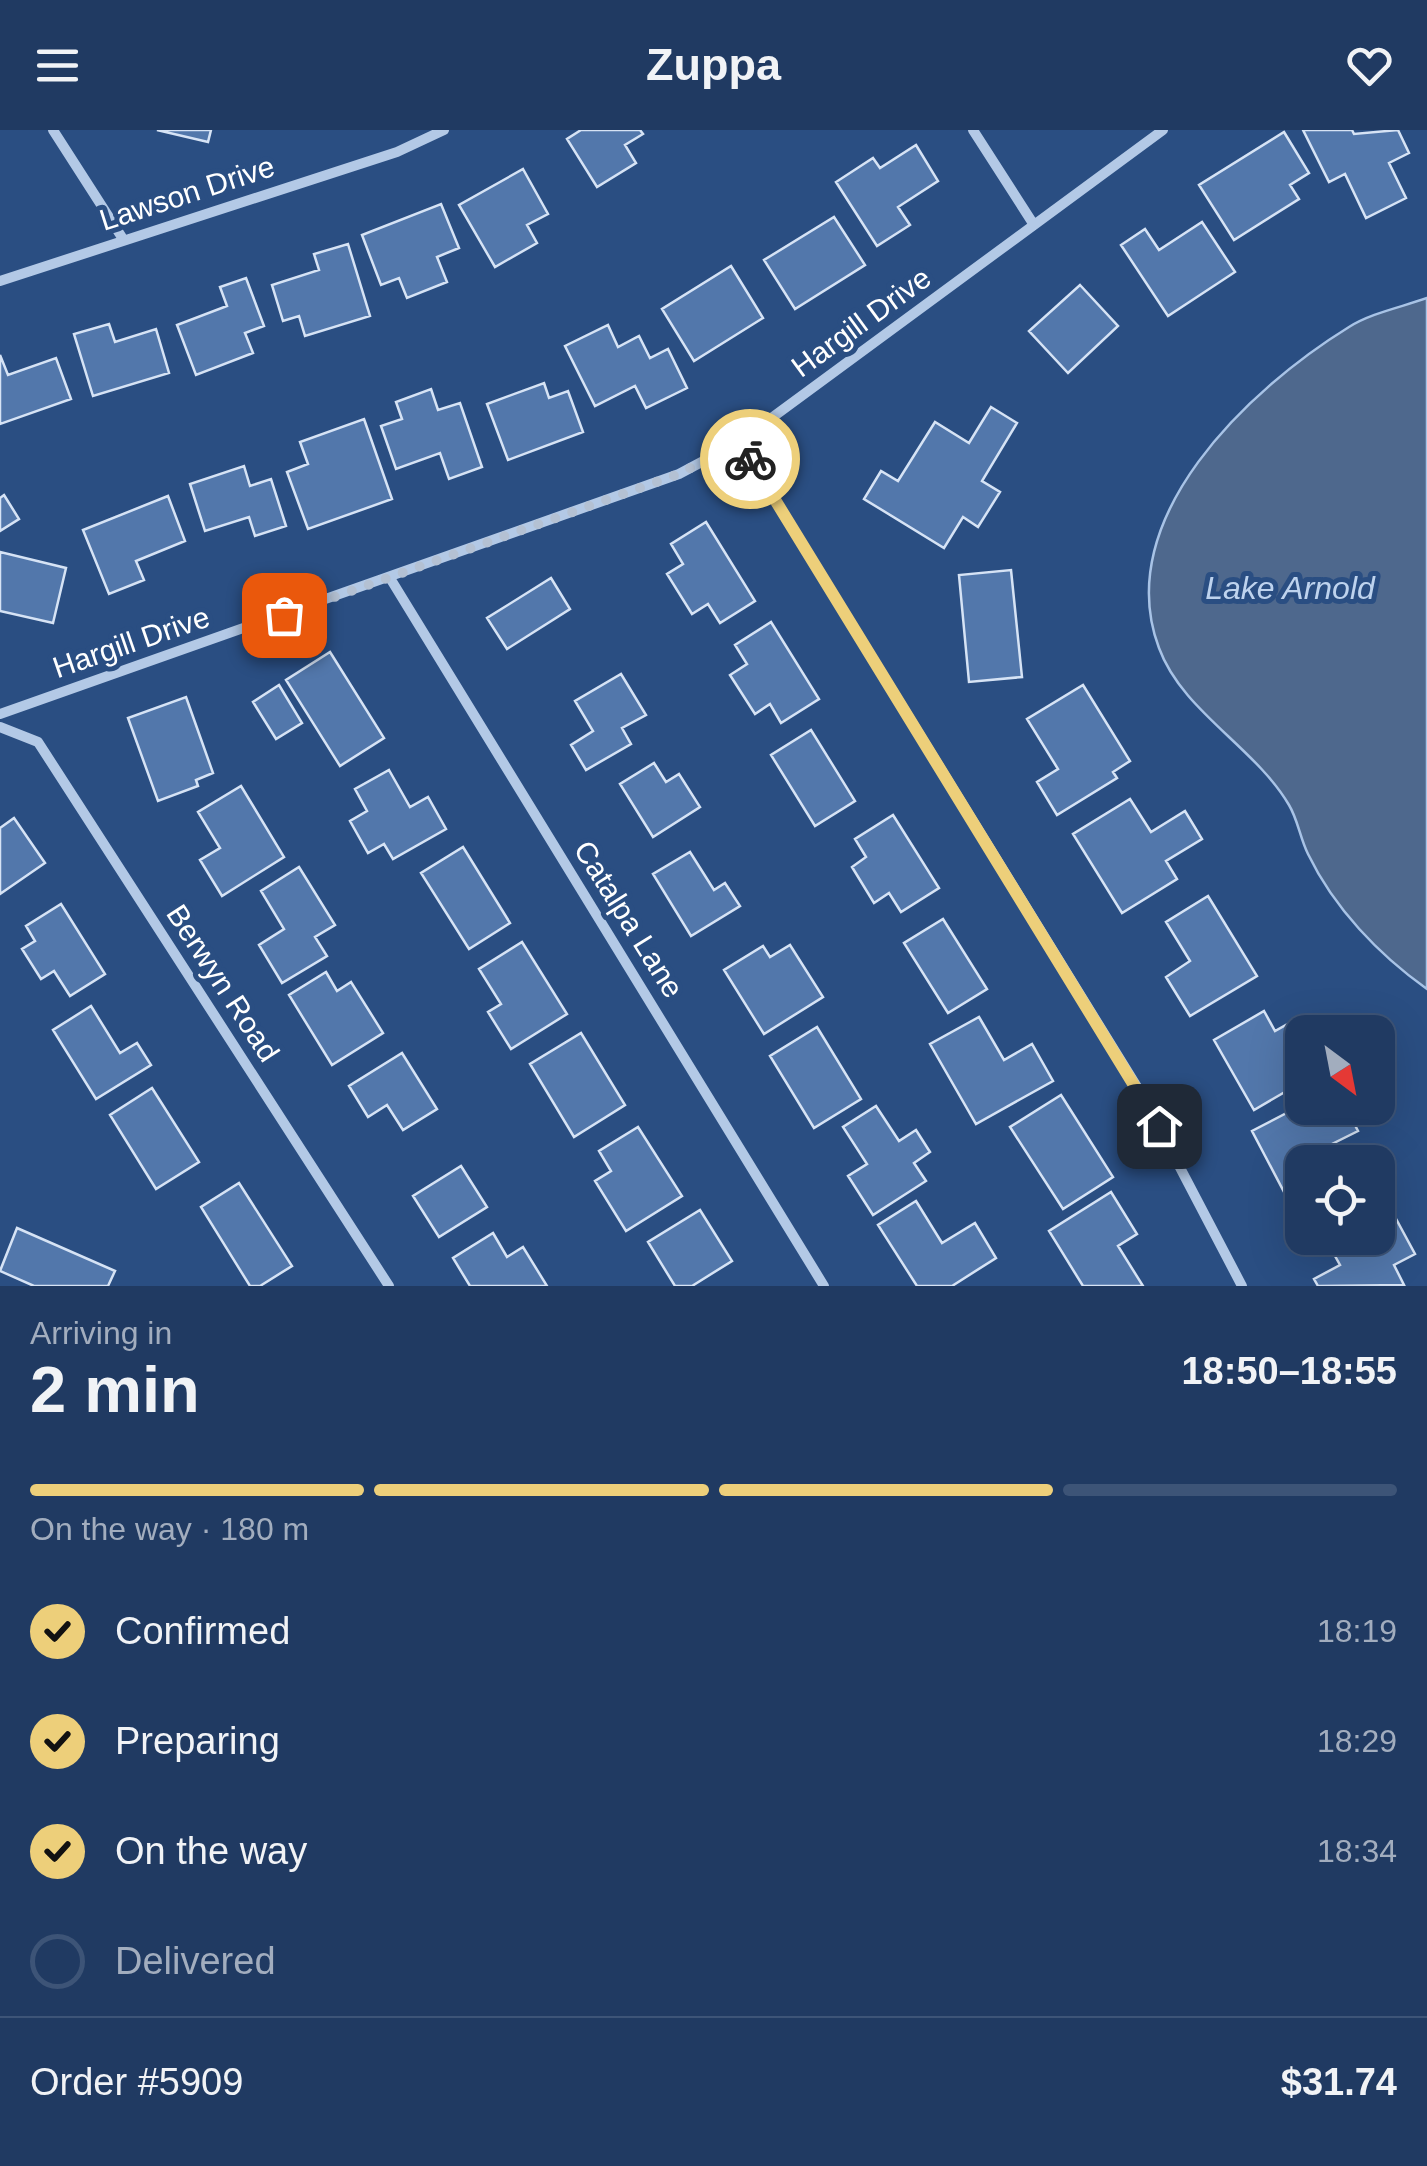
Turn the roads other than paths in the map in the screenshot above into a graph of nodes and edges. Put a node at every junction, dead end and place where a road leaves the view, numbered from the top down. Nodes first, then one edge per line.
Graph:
1 (53, 130) edge
2 (444, 130) edge
3 (974, 130) edge
4 (1163, 130) edge
5 (1034, 225) junction
6 (124, 239) junction
7 (0, 281) edge
8 (740, 442) junction
9 (390, 578) junction
10 (0, 714) edge
11 (0, 727) edge
12 (389, 1286) edge
13 (824, 1286) edge
14 (1242, 1286) edge

1 - 6 street
2 - 6 street, Lawson Drive
3 - 5 street
4 - 5 street, Hargill Drive
5 - 8 street, Hargill Drive
6 - 7 street, Lawson Drive
8 - 9 street, Hargill Drive
8 - 14 street
9 - 10 street, Hargill Drive
9 - 13 street, Catalpa Lane
11 - 12 street, Berwyn Road

